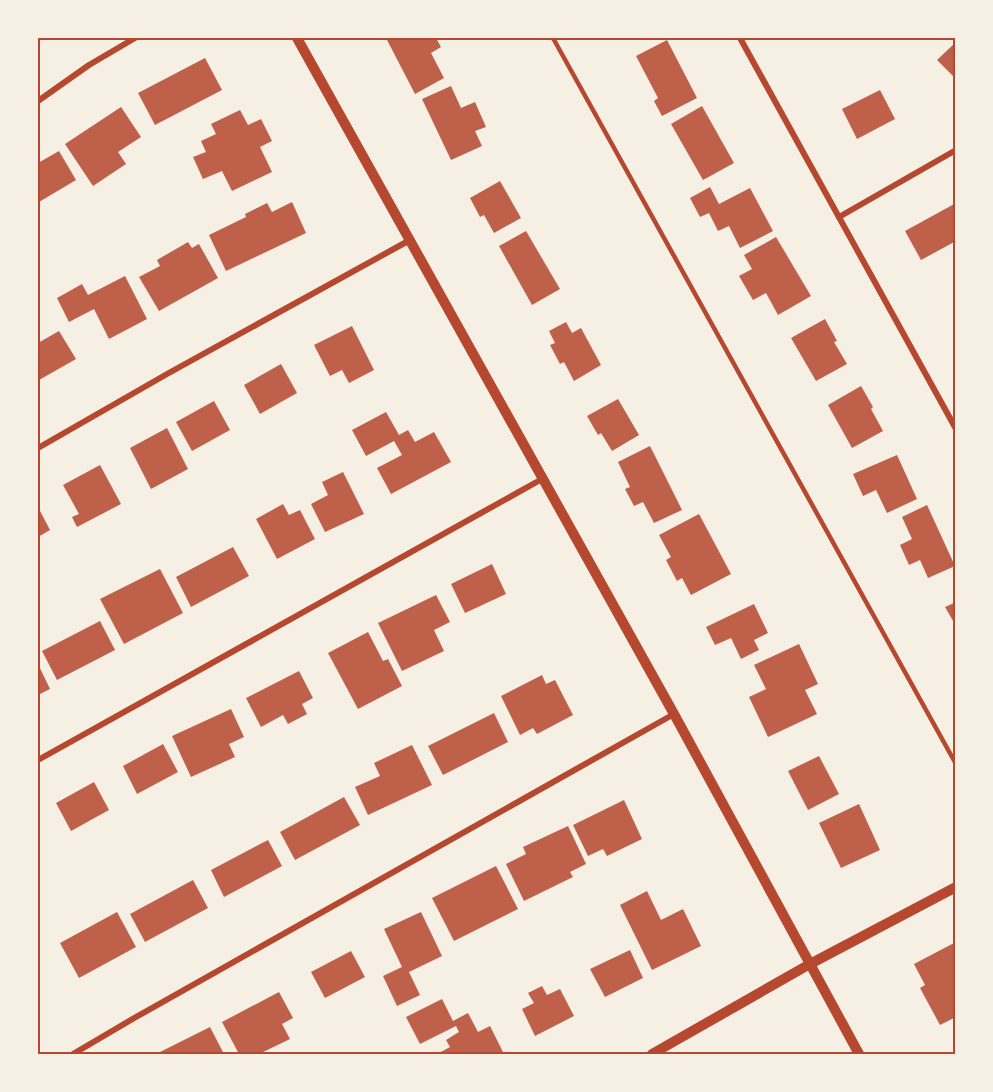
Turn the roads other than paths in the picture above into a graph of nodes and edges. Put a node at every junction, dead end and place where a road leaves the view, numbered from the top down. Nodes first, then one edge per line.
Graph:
1 (135, 38) edge
2 (297, 38) edge
3 (553, 38) edge
4 (740, 38) edge
5 (38, 101) edge
6 (956, 150) edge
7 (839, 217) junction
8 (410, 240) junction
9 (956, 429) edge
10 (38, 448) edge
11 (542, 479) junction
12 (674, 714) junction
13 (38, 760) edge
14 (956, 764) edge
15 (956, 886) edge
16 (810, 964) junction
17 (73, 1054) edge
18 (652, 1054) edge
19 (860, 1054) edge

1 - 5 street
2 - 8 street
3 - 14 lane
4 - 7 street
6 - 7 street
7 - 9 street
8 - 10 street
8 - 11 street
11 - 12 street
11 - 13 street
12 - 16 street
12 - 17 street
15 - 16 street
16 - 18 street
16 - 19 street

